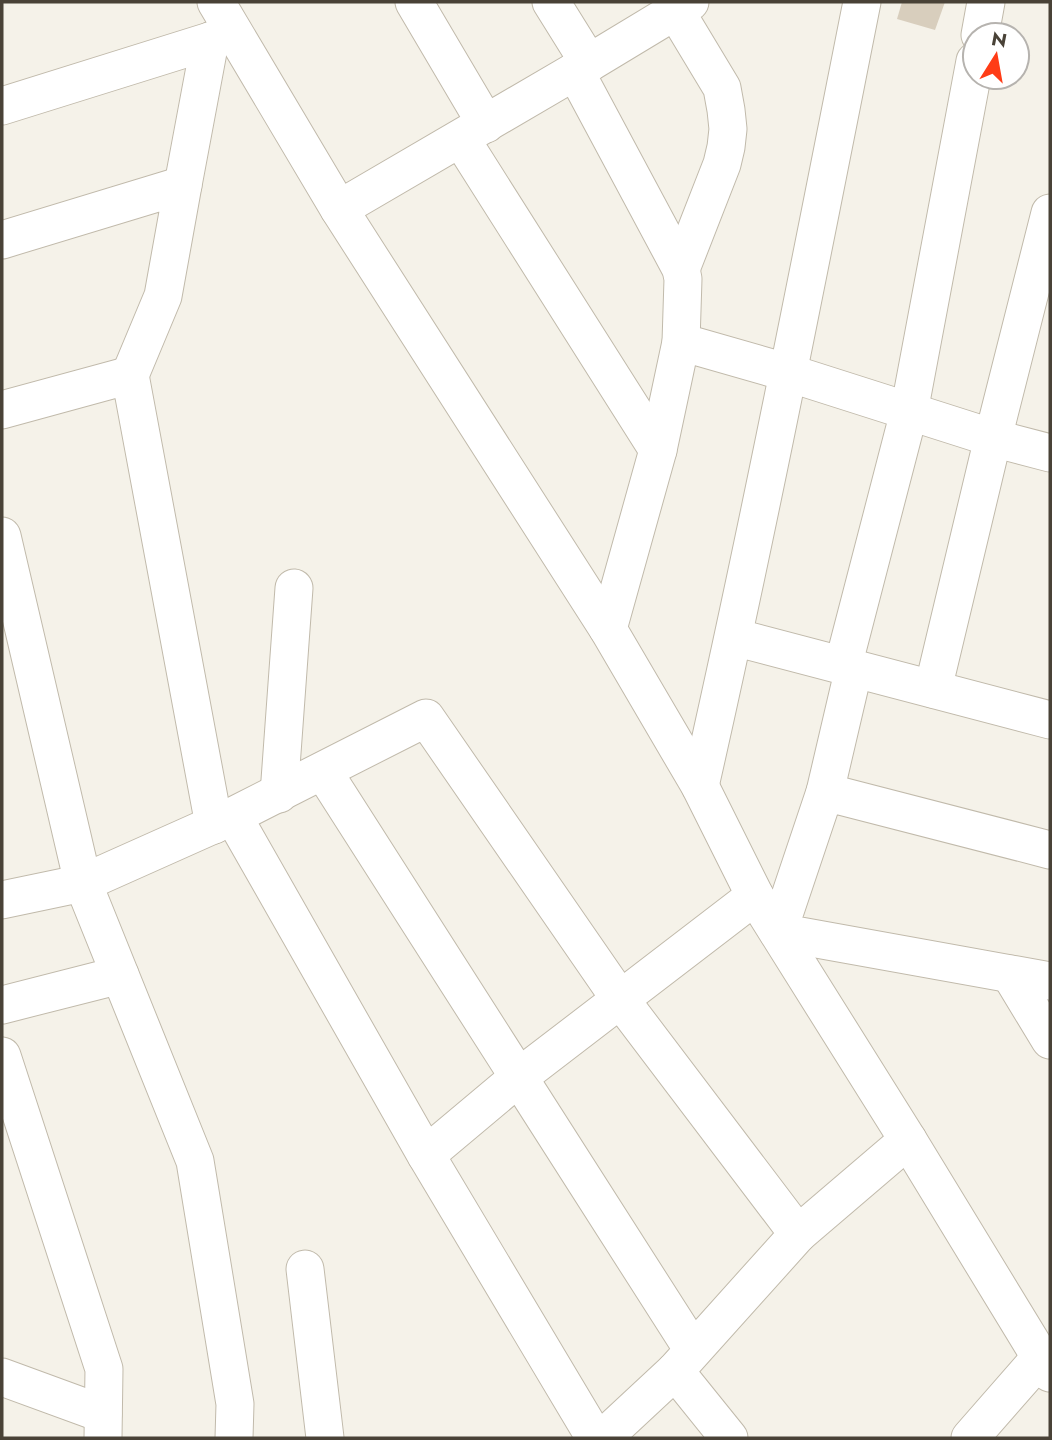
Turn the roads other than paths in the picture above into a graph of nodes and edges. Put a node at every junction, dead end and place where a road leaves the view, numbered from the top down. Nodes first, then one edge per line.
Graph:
1 (414, 2) edge
2 (551, 2) edge
3 (862, 2) edge
4 (986, 2) edge
5 (682, 6) edge
6 (983, 21) edge
7 (220, 25) edge
8 (582, 67) junction
9 (969, 91) edge
10 (2, 106) edge
11 (474, 131) junction
12 (183, 185) junction
13 (340, 209) junction
14 (1050, 213) edge
15 (2, 240) edge
16 (681, 269) junction
17 (681, 342) junction
18 (789, 373) junction
19 (130, 375) junction
20 (2, 410) edge
21 (909, 412) junction
22 (993, 438) junction
23 (658, 450) junction
24 (1050, 453) edge
25 (2, 536) edge
26 (294, 588) dead end
27 (608, 629) junction
28 (734, 637) junction
29 (848, 667) junction
30 (933, 689) junction
31 (1050, 720) edge
32 (323, 771) junction
33 (700, 786) junction
34 (824, 792) junction
35 (279, 793) junction
36 (223, 821) junction
37 (1050, 850) edge
38 (83, 883) junction
39 (755, 896) junction
40 (2, 900) edge
41 (778, 932) junction
42 (1010, 974) junction
43 (120, 975) junction
44 (1050, 981) edge
45 (620, 999) junction
46 (2, 1005) edge
47 (1050, 1040) edge
48 (2, 1056) edge
49 (519, 1077) junction
50 (908, 1140) junction
51 (426, 1155) junction
52 (798, 1234) junction
53 (305, 1269) dead end
54 (684, 1361) junction
55 (1045, 1365) edge
56 (5, 1369) edge
57 (103, 1426) edge
58 (234, 1438) edge
59 (326, 1438) edge
60 (595, 1438) edge
61 (603, 1438) edge
62 (729, 1438) edge
63 (970, 1438) edge

1 - 11 street
2 - 8 street
3 - 18 street
4 - 6 street
5 - 8 street
5 - 16 street
7 - 10 street
7 - 12 street
7 - 13 street
8 - 11 street
8 - 16 street
9 - 21 street
11 - 13 street
11 - 23 street
12 - 15 street
12 - 19 street
13 - 27 street
14 - 22 street
16 - 17 street
17 - 18 street
17 - 23 street
18 - 21 street
18 - 28 street
19 - 20 street
19 - 36 street
21 - 22 street
21 - 29 street
22 - 24 street
22 - 30 street
23 - 27 street
25 - 38 street
26 - 35 street
27 - 33 street
28 - 29 street
28 - 33 street
29 - 30 street
29 - 34 street
30 - 31 street
32 - 35 street
32 - 45 street
32 - 49 street
33 - 39 street
34 - 37 street
34 - 41 street
35 - 36 street
36 - 38 street
36 - 51 street
38 - 40 street
38 - 43 street
39 - 41 street
39 - 45 street
41 - 42 street
41 - 50 street
42 - 44 street
42 - 47 street
43 - 46 street
43 - 58 street
45 - 49 street
45 - 52 street
48 - 57 street
49 - 51 street
49 - 54 street
50 - 52 street
50 - 55 street
51 - 60 street
52 - 54 street
53 - 59 street
54 - 61 street
54 - 62 street
55 - 63 street
56 - 57 street

